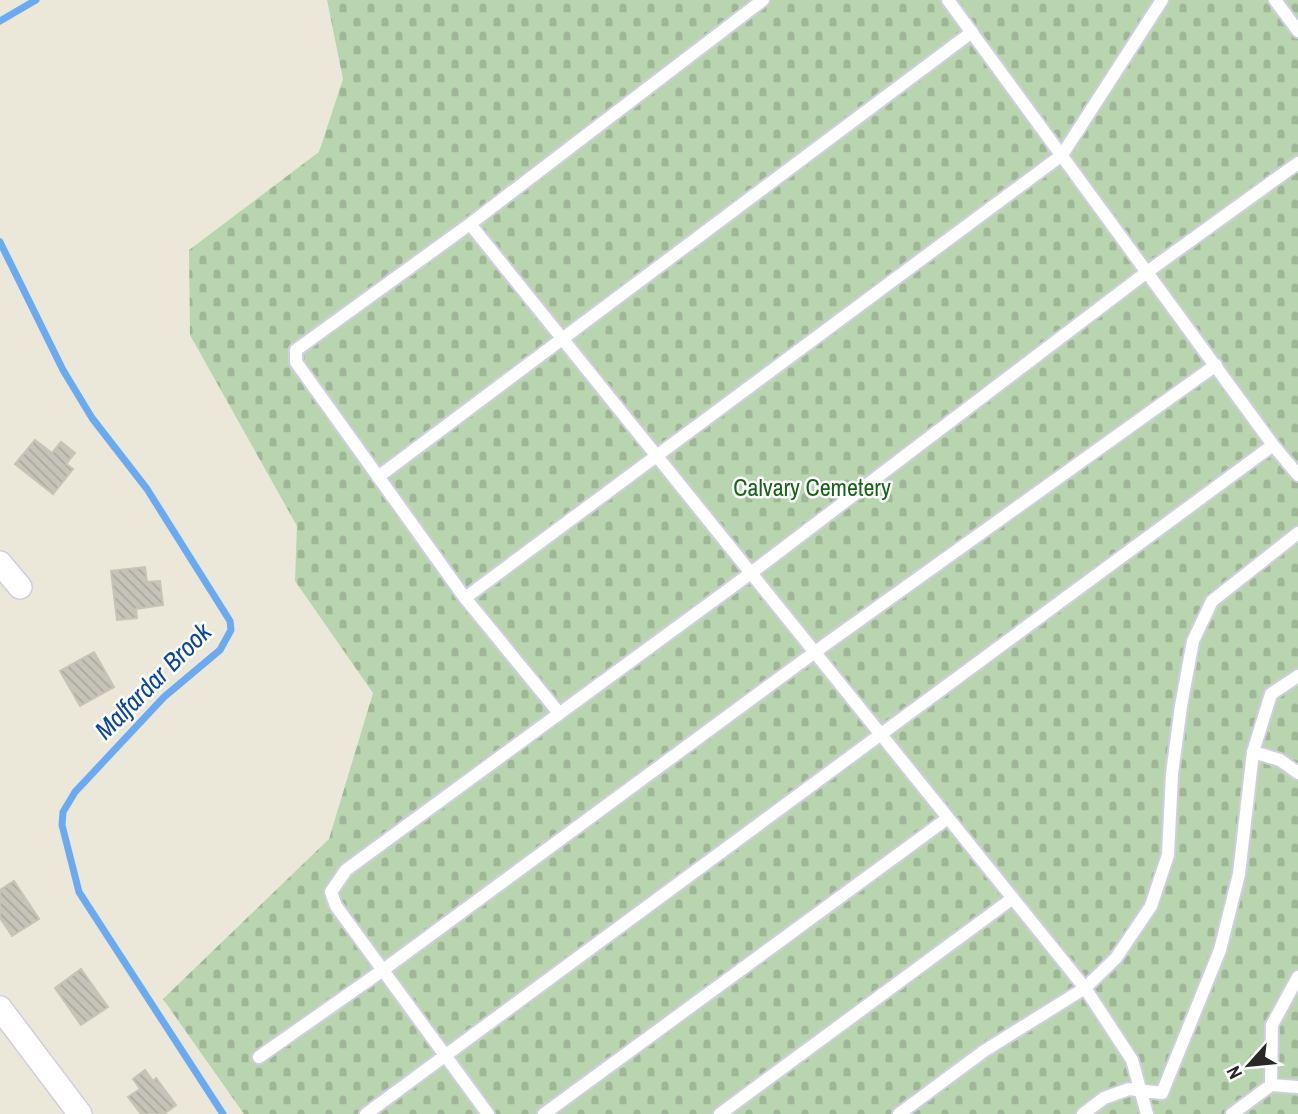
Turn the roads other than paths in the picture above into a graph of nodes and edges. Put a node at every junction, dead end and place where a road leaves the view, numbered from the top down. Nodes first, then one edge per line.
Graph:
1 (763, 0) edge
2 (948, 0) edge
3 (1162, 0) edge
4 (1275, 0) edge
5 (1298, 31) edge
6 (972, 32) junction
7 (1062, 155) junction
8 (1298, 163) edge
9 (470, 224) junction
10 (1147, 272) junction
11 (562, 338) junction
12 (1216, 365) junction
13 (1273, 445) junction
14 (656, 456) junction
15 (1298, 475) edge
16 (377, 477) junction
17 (1298, 533) edge
18 (0, 563) edge
19 (751, 573) junction
20 (20, 587) dead end
21 (465, 598) junction
22 (815, 652) junction
23 (1298, 676) edge
24 (559, 713) junction
25 (881, 734) junction
26 (1253, 752) junction
27 (1298, 773) edge
28 (948, 818) junction
29 (1013, 898) junction
30 (383, 970) junction
31 (1298, 977) edge
32 (1085, 988) junction
33 (0, 1008) edge
34 (445, 1056) junction
35 (259, 1057) dead end
36 (1271, 1085) junction
37 (1298, 1087) edge
38 (1141, 1092) junction
39 (80, 1114) edge
40 (366, 1114) edge
41 (488, 1114) edge
42 (544, 1114) edge
43 (720, 1114) edge
44 (899, 1114) edge
45 (1083, 1114) edge
46 (1147, 1114) edge
47 (1232, 1114) edge

1 - 9 lane
2 - 6 lane
3 - 7 lane
4 - 5 lane
6 - 7 lane
6 - 11 lane
7 - 10 lane
7 - 14 lane
8 - 10 lane
9 - 11 lane
9 - 16 lane
10 - 12 lane
10 - 19 lane
11 - 14 lane
11 - 16 lane
12 - 13 lane
12 - 22 lane
13 - 15 lane
13 - 25 lane
14 - 19 lane
14 - 21 lane
16 - 21 lane
17 - 32 lane
18 - 20 street
19 - 22 lane
19 - 24 lane
21 - 24 lane
22 - 25 lane
22 - 30 lane
23 - 26 lane
24 - 30 lane
25 - 28 lane
25 - 34 lane
26 - 27 lane
26 - 38 lane
28 - 29 lane
28 - 42 lane
29 - 32 lane
29 - 43 lane
30 - 34 lane
30 - 35 lane
31 - 36 lane
32 - 38 lane
32 - 44 lane
33 - 39 street
34 - 40 lane
34 - 41 lane
36 - 37 lane
36 - 47 lane
38 - 45 lane
38 - 46 lane

